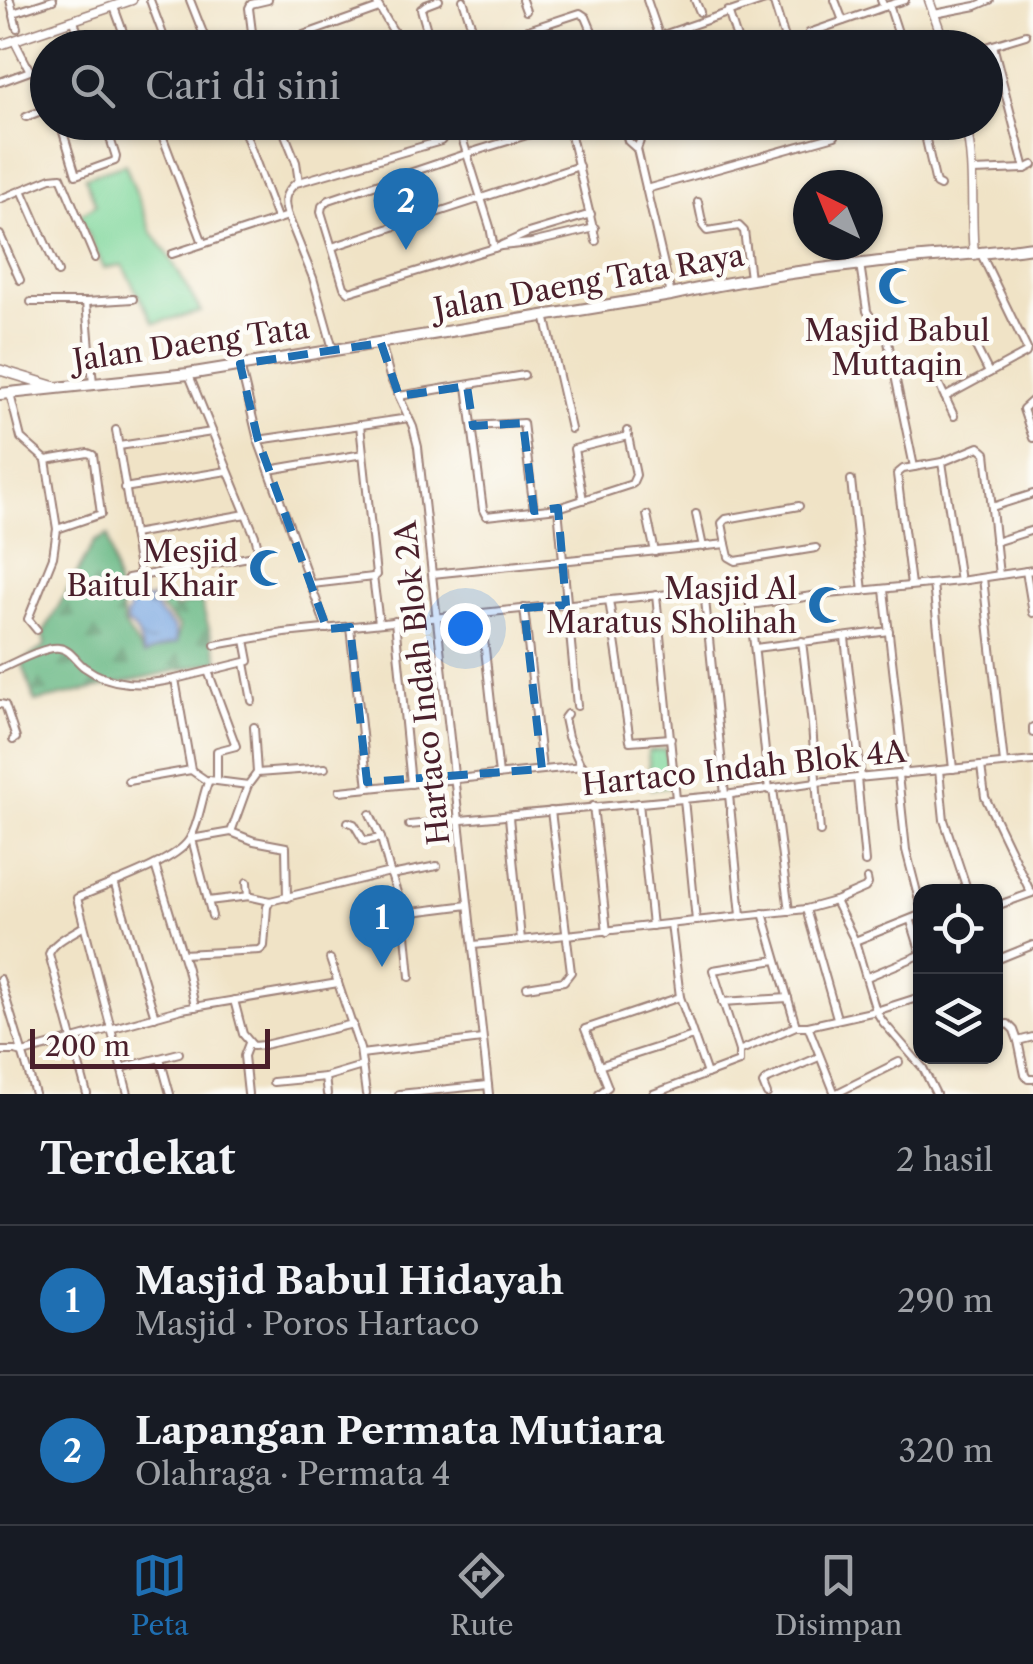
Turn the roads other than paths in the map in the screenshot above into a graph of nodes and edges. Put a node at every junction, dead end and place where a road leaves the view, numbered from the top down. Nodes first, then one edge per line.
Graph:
1 (10, 0) edge
2 (53, 0) edge
3 (132, 0) edge
4 (150, 0) edge
5 (190, 0) edge
6 (268, 0) edge
7 (439, 0) edge
8 (462, 0) edge
9 (522, 0) edge
10 (647, 0) edge
11 (696, 0) edge
12 (768, 0) edge
13 (836, 0) edge
14 (905, 0) edge
15 (929, 0) edge
16 (990, 0) edge
17 (975, 3) edge
18 (378, 4) edge
19 (885, 4) edge
20 (114, 7) junction
21 (526, 11) dead end
22 (700, 12) dead end
23 (728, 12) junction
24 (13, 13) junction
25 (934, 14) junction
26 (360, 15) junction
27 (74, 20) junction
28 (388, 21) junction
29 (843, 21) junction
30 (684, 28) joint
31 (33, 30) edge
32 (77, 30) edge
33 (122, 30) edge
34 (161, 30) edge
35 (202, 30) edge
36 (251, 30) edge
37 (318, 30) edge
38 (394, 30) edge
39 (427, 30) edge
40 (470, 30) edge
41 (528, 30) edge
42 (592, 30) edge
43 (657, 30) edge
44 (677, 30) edge
45 (734, 30) edge
46 (782, 30) edge
47 (818, 30) edge
48 (896, 30) edge
49 (940, 30) edge
50 (30, 31) edge
51 (17, 34) junction
52 (1026, 35) dead end
53 (1003, 42) edge
54 (0, 44) edge
55 (0, 82) edge
56 (1003, 85) edge
57 (30, 116) edge
58 (26, 118) dead end
59 (65, 140) edge
60 (110, 140) edge
61 (164, 140) edge
62 (248, 140) edge
63 (287, 140) edge
64 (441, 140) edge
65 (462, 140) edge
66 (513, 140) edge
67 (573, 140) edge
68 (628, 140) edge
69 (640, 140) edge
70 (821, 140) edge
71 (926, 140) edge
72 (969, 140) edge
73 (637, 149) junction
74 (466, 154) junction
75 (1033, 165) edge
76 (578, 166) junction
77 (1024, 169) junction
78 (973, 171) junction
79 (299, 182) junction
80 (940, 186) dead end
81 (646, 189) junction
82 (22, 190) junction
83 (0, 199) edge
84 (481, 199) junction
85 (698, 202) dead end
86 (591, 214) junction
87 (288, 216) junction
88 (277, 218) junction
89 (595, 228) junction
90 (0, 235) edge
91 (596, 240) dead end
92 (202, 242) junction
93 (332, 247) junction
94 (1033, 247) edge
95 (496, 248) junction
96 (172, 254) dead end
97 (978, 255) junction
98 (95, 258) dead end
99 (860, 264) junction
100 (58, 272) dead end
101 (750, 279) junction
102 (20, 280) dead end
103 (671, 295) junction
104 (133, 299) dead end
105 (31, 302) dead end
106 (86, 302) junction
107 (546, 316) junction
108 (971, 337) dead end
109 (381, 343) junction
110 (333, 350) junction
111 (240, 364) junction
112 (0, 370) edge
113 (989, 373) junction
114 (188, 374) junction
115 (934, 374) dead end
116 (524, 375) dead end
117 (93, 384) junction
118 (467, 386) junction
119 (56, 387) junction
120 (5, 394) edge
121 (399, 396) junction
122 (945, 396) junction
123 (1033, 400) edge
124 (954, 416) dead end
125 (409, 418) junction
126 (360, 426) junction
127 (473, 426) junction
128 (570, 428) dead end
129 (116, 430) dead end
130 (212, 432) junction
131 (1033, 438) edge
132 (258, 440) junction
133 (119, 446) junction
134 (363, 454) junction
135 (46, 460) junction
136 (942, 462) junction
137 (914, 467) junction
138 (269, 470) junction
139 (228, 471) junction
140 (851, 480) dead end
141 (124, 488) junction
142 (1033, 494) edge
143 (583, 500) junction
144 (798, 506) dead end
145 (992, 507) junction
146 (558, 508) junction
147 (534, 510) junction
148 (246, 514) junction
149 (696, 514) dead end
150 (647, 516) dead end
151 (58, 529) junction
152 (1033, 530) edge
153 (132, 534) junction
154 (996, 542) junction
155 (726, 544) junction
156 (703, 548) junction
157 (816, 548) dead end
158 (655, 552) junction
159 (562, 560) junction
160 (1030, 570) edge
161 (432, 574) junction
162 (140, 575) junction
163 (999, 575) junction
164 (373, 577) junction
165 (128, 578) dead end
166 (983, 578) junction
167 (960, 581) junction
168 (312, 584) junction
169 (933, 584) junction
170 (911, 585) junction
171 (704, 590) junction
172 (884, 590) junction
173 (863, 591) junction
174 (656, 595) junction
175 (609, 600) junction
176 (750, 604) junction
177 (566, 605) junction
178 (524, 608) junction
179 (481, 613) junction
180 (1033, 613) edge
181 (438, 617) junction
182 (396, 621) junction
183 (379, 623) junction
184 (350, 627) junction
185 (325, 629) junction
186 (36, 630) dead end
187 (889, 631) junction
188 (845, 638) junction
189 (245, 640) junction
190 (802, 641) junction
191 (215, 645) dead end
192 (755, 648) junction
193 (245, 662) junction
194 (0, 669) edge
195 (208, 670) junction
196 (175, 679) junction
197 (252, 701) dead end
198 (0, 704) edge
199 (577, 706) dead end
200 (567, 714) dead end
201 (254, 726) dead end
202 (671, 738) junction
203 (13, 740) dead end
204 (1033, 761) edge
205 (1004, 763) junction
206 (981, 766) junction
207 (325, 768) dead end
208 (542, 769) junction
209 (953, 769) junction
210 (191, 770) junction
211 (939, 770) junction
212 (257, 773) junction
213 (901, 774) junction
214 (499, 776) junction
215 (859, 778) junction
216 (455, 779) junction
217 (217, 780) junction
218 (128, 781) dead end
219 (207, 781) junction
220 (816, 782) junction
221 (248, 784) junction
222 (411, 784) junction
223 (368, 788) junction
224 (771, 789) junction
225 (340, 791) dead end
226 (727, 795) junction
227 (680, 799) junction
228 (640, 803) junction
229 (593, 806) junction
230 (551, 812) junction
231 (370, 814) dead end
232 (509, 816) junction
233 (348, 822) dead end
234 (460, 822) junction
235 (409, 825) dead end
236 (231, 832) junction
237 (820, 832) dead end
238 (381, 838) junction
239 (191, 839) junction
240 (866, 862) dead end
241 (155, 864) junction
242 (438, 866) dead end
243 (390, 873) junction
244 (867, 878) dead end
245 (114, 882) junction
246 (247, 882) dead end
247 (914, 884) edge
248 (965, 884) edge
249 (1032, 893) edge
250 (250, 896) junction
251 (287, 898) junction
252 (208, 900) junction
253 (270, 900) junction
254 (835, 901) junction
255 (1003, 903) edge
256 (468, 905) junction
257 (806, 909) junction
258 (788, 912) junction
259 (404, 913) junction
260 (764, 913) junction
261 (741, 915) junction
262 (212, 916) dead end
263 (696, 921) junction
264 (911, 921) joint
265 (671, 924) junction
266 (84, 926) junction
267 (652, 926) junction
268 (913, 928) edge
269 (607, 932) junction
270 (565, 936) junction
271 (520, 940) junction
272 (856, 941) junction
273 (474, 944) junction
274 (1033, 945) edge
275 (182, 954) junction
276 (913, 955) edge
277 (1003, 957) edge
278 (330, 958) dead end
279 (776, 960) junction
280 (410, 976) dead end
281 (867, 977) junction
282 (0, 979) edge
283 (338, 983) junction
284 (527, 987) dead end
285 (680, 997) junction
286 (788, 998) junction
287 (913, 999) edge
288 (234, 1000) junction
289 (722, 1002) junction
290 (195, 1007) junction
291 (876, 1011) junction
292 (155, 1017) junction
293 (837, 1018) junction
294 (353, 1024) junction
295 (1003, 1024) edge
296 (796, 1026) junction
297 (808, 1026) junction
298 (112, 1028) junction
299 (693, 1036) junction
300 (72, 1038) junction
301 (1033, 1038) edge
302 (482, 1039) junction
303 (1018, 1042) junction
304 (249, 1043) junction
305 (0, 1051) edge
306 (740, 1051) junction
307 (913, 1051) edge
308 (179, 1053) dead end
309 (23, 1054) junction
310 (361, 1054) junction
311 (819, 1056) junction
312 (160, 1058) junction
313 (899, 1062) dead end
314 (923, 1064) edge
315 (362, 1066) junction
316 (599, 1066) junction
317 (121, 1068) junction
318 (706, 1074) junction
319 (325, 1077) junction
320 (1033, 1079) edge
321 (273, 1082) dead end
322 (488, 1090) edge
323 (838, 1093) edge
324 (35, 1094) edge
325 (87, 1094) edge
326 (128, 1094) edge
327 (170, 1094) edge
328 (248, 1094) edge
329 (327, 1094) edge
330 (366, 1094) edge
331 (399, 1094) edge
332 (599, 1094) edge
333 (653, 1094) edge
334 (767, 1094) edge
335 (936, 1094) edge

1 - 24 street
2 - 24 street
3 - 20 street
4 - 34 street
5 - 35 street
6 - 36 street
7 - 39 street
8 - 40 street
9 - 21 street
10 - 43 street
11 - 22 street
12 - 23 street
12 - 46 street
13 - 29 street
14 - 19 street
15 - 25 street
16 - 17 street
17 - 25 street
18 - 26 street
18 - 28 street
19 - 29 street
19 - 48 street
20 - 27 street
20 - 33 street
23 - 30 street
23 - 45 street
24 - 51 street
25 - 49 street
26 - 28 street
26 - 37 street
27 - 31 street
27 - 32 street
28 - 38 street
29 - 47 street
30 - 44 street
41 - 42 street
50 - 51 street
51 - 54 street
51 - 55 street
52 - 53 street
56 - 77 street
57 - 58 street
59 - 60 street
61 - 92 street
62 - 88 street
63 - 79 street
64 - 79 street
65 - 74 street
66 - 74 street
67 - 76 street
68 - 73 street
69 - 73 street
70 - 81 street
71 - 80 street
72 - 78 street
73 - 81 street
74 - 84 street
74 - 93 street
75 - 77 street
76 - 84 street
76 - 86 street
77 - 78 street
78 - 97 street
79 - 87 street
81 - 103 street
82 - 83 street
82 - 98 street
82 - 100 street
84 - 93 street
84 - 95 street
85 - 101 street
86 - 89 street
86 - 95 street
87 - 88 street
87 - 110 street
88 - 92 street
89 - 91 street
89 - 95 street
90 - 102 street
92 - 96 street
93 - 95 street
94 - 97 main road, Jalan Daeng Tata Raya
97 - 99 main road, Jalan Daeng Tata Raya
97 - 113 street
99 - 101 main road, Jalan Daeng Tata Raya
99 - 137 street
101 - 103 main road, Jalan Daeng Tata Raya
103 - 107 main road, Jalan Daeng Tata Raya
104 - 106 street
105 - 106 street
106 - 117 street
107 - 109 main road, Jalan Daeng Tata Raya
107 - 128 street
108 - 113 street
109 - 110 main road, Jalan Daeng Tata Raya
109 - 121 street, Hartaco Indah Blok 2A
110 - 111 main road, Jalan Daeng Tata
111 - 114 main road, Jalan Daeng Tata
111 - 132 street
112 - 119 main road
113 - 122 street
114 - 117 main road, Jalan Daeng Tata
114 - 130 street
115 - 122 street
116 - 118 street
117 - 119 main road, Jalan Daeng Tata
118 - 121 street
118 - 127 street
119 - 120 main road, Jalan Daeng Tata
120 - 135 street
121 - 125 street, Hartaco Indah Blok 2A
122 - 124 street
123 - 131 street
125 - 126 street
125 - 161 street, Hartaco Indah Blok 2A
126 - 132 street
126 - 134 street
127 - 147 street
127 - 147 street
129 - 133 street
130 - 133 street
130 - 139 street
132 - 138 street
133 - 141 street
134 - 138 street
134 - 164 street
135 - 151 street
135 - 151 street
136 - 137 street
136 - 145 street
136 - 167 street
137 - 170 street
138 - 168 street
139 - 141 street
139 - 148 street
140 - 173 street
141 - 153 street
142 - 145 street
143 - 143 street
143 - 146 street
144 - 155 street
145 - 154 street
146 - 147 street
146 - 159 street
148 - 153 street
148 - 162 street
149 - 156 street
150 - 158 street
151 - 186 street
152 - 154 street
153 - 162 street
154 - 163 street
155 - 156 street
155 - 157 street
156 - 158 street
158 - 159 street
159 - 161 street
159 - 177 street
160 - 163 street
160 - 180 street
161 - 181 street, Hartaco Indah Blok 2A
162 - 165 street
163 - 166 street
164 - 168 street
164 - 183 street
166 - 167 street
166 - 205 street
167 - 169 street
168 - 185 street
169 - 170 street
169 - 209 street
170 - 172 street
171 - 174 street
171 - 176 street
171 - 226 street
172 - 173 street
172 - 187 street
173 - 176 street
174 - 175 street
174 - 202 street
175 - 177 street
175 - 202 street
176 - 192 street
177 - 178 street
177 - 199 street
178 - 179 street
178 - 208 street
179 - 181 street
179 - 214 street
181 - 182 street
181 - 216 street, Hartaco Indah Blok 2A
182 - 183 street
182 - 222 street
183 - 184 street
184 - 185 street
184 - 223 street
185 - 189 street
187 - 188 street
187 - 213 street
188 - 190 street
188 - 215 street
189 - 191 street
189 - 193 street
190 - 192 street
190 - 220 street
192 - 224 street
193 - 195 street
193 - 197 street
194 - 196 street
195 - 196 street
195 - 217 street
196 - 210 street
198 - 203 street
200 - 208 street
201 - 212 street
202 - 227 street
204 - 205 street, Hartaco Indah Blok 4A
205 - 206 street, Hartaco Indah Blok 4A
206 - 209 street, Hartaco Indah Blok 4A
206 - 249 street
207 - 212 street
208 - 214 street
209 - 211 street, Hartaco Indah Blok 4A
210 - 218 street
210 - 219 street
211 - 213 street, Hartaco Indah Blok 4A
211 - 248 street
212 - 221 street
213 - 215 street, Hartaco Indah Blok 4A
213 - 247 street
214 - 216 street
215 - 220 street, Hartaco Indah Blok 4A
215 - 240 street
216 - 222 street
216 - 234 street, Hartaco Indah Blok 2A
217 - 219 street
217 - 221 street
219 - 239 street
220 - 224 street, Hartaco Indah Blok 4A
220 - 237 street
221 - 236 street
222 - 223 street
223 - 225 street
224 - 226 street, Hartaco Indah Blok 4A
224 - 258 street
226 - 227 street, Hartaco Indah Blok 4A
226 - 261 street
227 - 228 street, Hartaco Indah Blok 4A
227 - 263 street
228 - 229 street, Hartaco Indah Blok 4A
228 - 267 street
229 - 230 street, Hartaco Indah Blok 4A
229 - 269 street
230 - 232 street, Hartaco Indah Blok 4A
230 - 270 street
231 - 238 street
232 - 234 street, Hartaco Indah Blok 4A
232 - 271 street
233 - 238 street
234 - 235 street, Hartaco Indah Blok 4A
234 - 256 street, Hartaco Indah Blok 2A
236 - 239 street
236 - 251 street
238 - 243 street
239 - 241 street
239 - 252 street
241 - 245 street
241 - 275 street
242 - 243 street
243 - 251 street
243 - 259 street
244 - 254 street
245 - 266 street
245 - 292 street
246 - 250 street
249 - 255 street
250 - 252 street
250 - 253 street
251 - 253 street
252 - 262 street
253 - 275 street
254 - 257 street
254 - 272 street
256 - 259 street
256 - 273 street, Hartaco Indah Blok 2A
257 - 258 street
257 - 293 street
258 - 260 street
259 - 280 street
260 - 261 street
260 - 279 street
261 - 263 street
263 - 265 street
264 - 268 street
264 - 272 street
265 - 267 street
265 - 285 street
266 - 298 street
266 - 300 street
267 - 269 street
269 - 270 street
270 - 271 street
270 - 284 street
271 - 273 street
272 - 281 street
273 - 302 street, Hartaco Indah Blok 2A
274 - 277 street
275 - 290 street
276 - 281 street
278 - 283 street
279 - 286 street
279 - 289 street
281 - 291 street
282 - 309 street
283 - 288 street
283 - 294 street
285 - 299 street
285 - 316 street
286 - 289 street
286 - 296 street
287 - 291 street
288 - 290 street
288 - 304 street
289 - 306 street
290 - 292 street
291 - 293 street
291 - 307 street
292 - 298 street
293 - 297 street
294 - 304 street
294 - 310 street
295 - 303 street
296 - 297 street
296 - 306 street
297 - 311 street
298 - 300 street
298 - 317 street
299 - 316 street
299 - 318 street
300 - 309 street
300 - 325 street
301 - 303 street
302 - 310 street
302 - 322 street, Hartaco Indah Blok 2A
303 - 320 street
304 - 328 street
305 - 309 street
306 - 318 street
308 - 312 street
309 - 324 street
310 - 315 street
311 - 323 street
311 - 334 street
312 - 317 street
312 - 327 street
313 - 323 street
314 - 335 street
315 - 319 street
315 - 330 street
316 - 332 street
317 - 326 street
318 - 333 street
319 - 321 street
319 - 329 street
322 - 331 street

